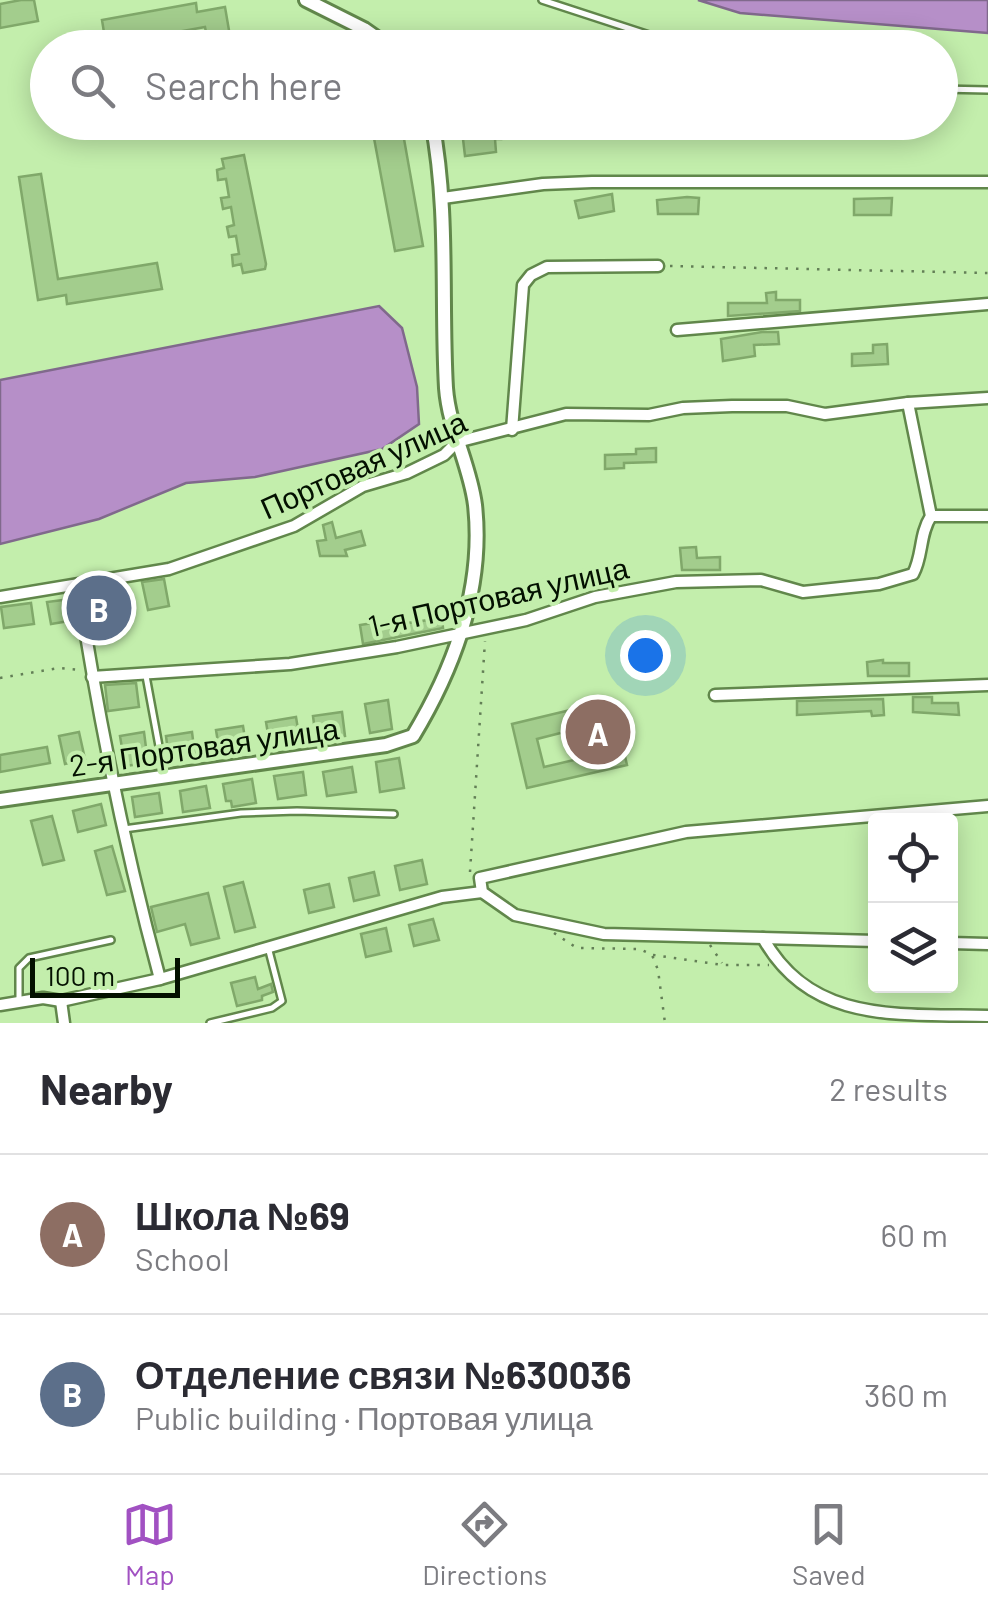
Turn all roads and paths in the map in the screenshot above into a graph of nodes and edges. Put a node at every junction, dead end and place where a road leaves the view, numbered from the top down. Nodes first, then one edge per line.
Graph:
1 (306, 0) edge
2 (542, 0) edge
3 (365, 30) edge
4 (634, 30) edge
5 (958, 89) edge
6 (988, 90) edge
7 (435, 140) edge
8 (988, 182) edge
9 (443, 198) junction
10 (658, 266) joint
11 (988, 273) edge
12 (988, 304) edge
13 (677, 330) dead end
14 (988, 398) edge
15 (908, 403) junction
16 (512, 430) junction
17 (456, 442) junction
18 (931, 516) junction
19 (988, 516) edge
20 (78, 585) junction
21 (0, 597) edge
22 (486, 629) junction
23 (460, 635) junction
24 (146, 674) junction
25 (91, 675) junction
26 (0, 678) edge
27 (988, 685) edge
28 (715, 695) dead end
29 (164, 776) junction
30 (114, 783) junction
31 (0, 800) edge
32 (988, 806) edge
33 (394, 814) dead end
34 (124, 829) junction
35 (482, 892) junction
36 (469, 894) junction
37 (544, 921) junction
38 (762, 938) junction
39 (706, 939) junction
40 (112, 940) dead end
41 (868, 941) edge
42 (958, 943) edge
43 (988, 944) edge
44 (268, 947) junction
45 (652, 955) junction
46 (723, 965) junction
47 (776, 966) junction
48 (160, 978) junction
49 (19, 1001) junction
50 (62, 1001) junction
51 (0, 1005) edge
52 (988, 1016) edge
53 (64, 1023) edge
54 (210, 1023) edge
55 (665, 1023) edge

1 - 3 street
2 - 4 lane
5 - 6 lane
7 - 9 street
8 - 9 street
9 - 17 street
10 - 11 path
10 - 16 street
12 - 13 street
14 - 15 street, Портовая улица
15 - 16 street, Портовая улица
15 - 18 street
16 - 17 street, Портовая улица
17 - 20 street, Портовая улица
17 - 23 street
18 - 19 street
18 - 22 street, 1-я Портовая улица
20 - 21 street, Портовая улица
20 - 25 street
22 - 23 street, 1-я Портовая улица
22 - 36 path
23 - 24 street, 1-я Портовая улица
23 - 29 street, 2-я Портовая улица
24 - 25 street, 1-я Портовая улица
24 - 29 lane
25 - 26 path
25 - 30 street
27 - 28 street
29 - 30 street, 2-я Портовая улица
30 - 31 street, 2-я Портовая улица
30 - 34 street
32 - 35 street
33 - 34 lane
34 - 48 street
35 - 36 street
35 - 37 street
36 - 44 street
37 - 39 street
37 - 45 path
38 - 39 street
38 - 41 street
38 - 47 street
39 - 46 path
40 - 49 lane
42 - 43 street
44 - 48 street
44 - 54 lane
45 - 46 path
45 - 55 path
46 - 47 path
47 - 52 street
48 - 50 street
49 - 50 street
49 - 51 street
50 - 53 street

